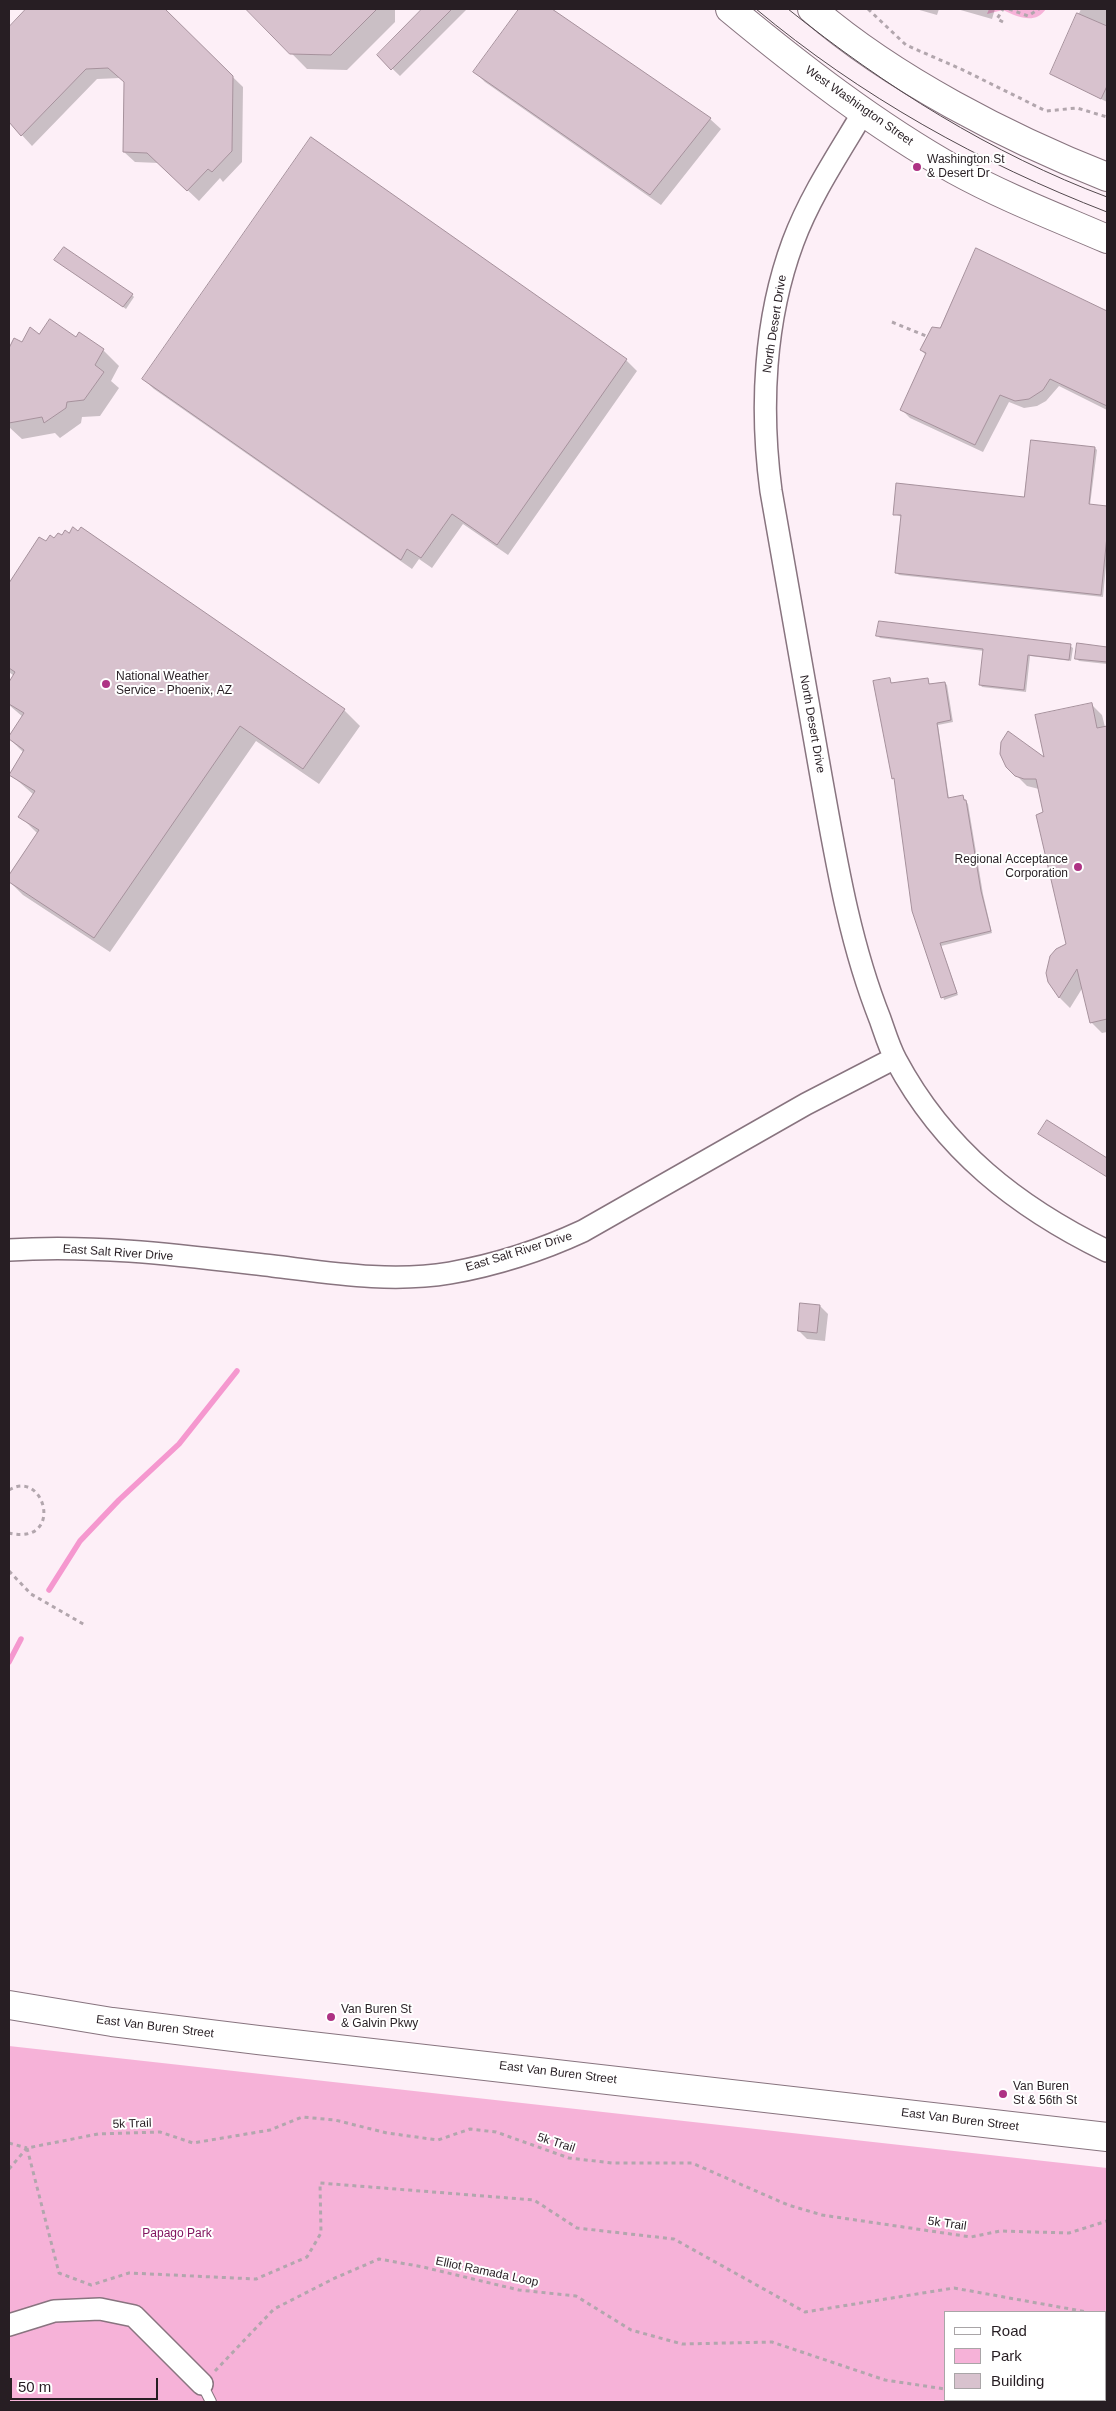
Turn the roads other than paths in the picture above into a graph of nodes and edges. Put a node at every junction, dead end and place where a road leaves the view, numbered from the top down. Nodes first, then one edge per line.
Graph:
1 (730, 9) edge
2 (812, 9) edge
3 (864, 111) junction
4 (1107, 177) edge
5 (1107, 239) edge
6 (895, 1058) junction
7 (9, 1250) edge
8 (1107, 1251) edge
9 (9, 2005) edge
10 (1107, 2137) edge
11 (9, 2325) edge
12 (207, 2393) edge

1 - 3 main road, West Washington Street
2 - 4 main road
3 - 5 main road, West Washington Street
3 - 6 street, North Desert Drive
6 - 7 street, East Salt River Drive
6 - 8 street, North Desert Drive
9 - 10 main road, East Van Buren Street
11 - 12 street

